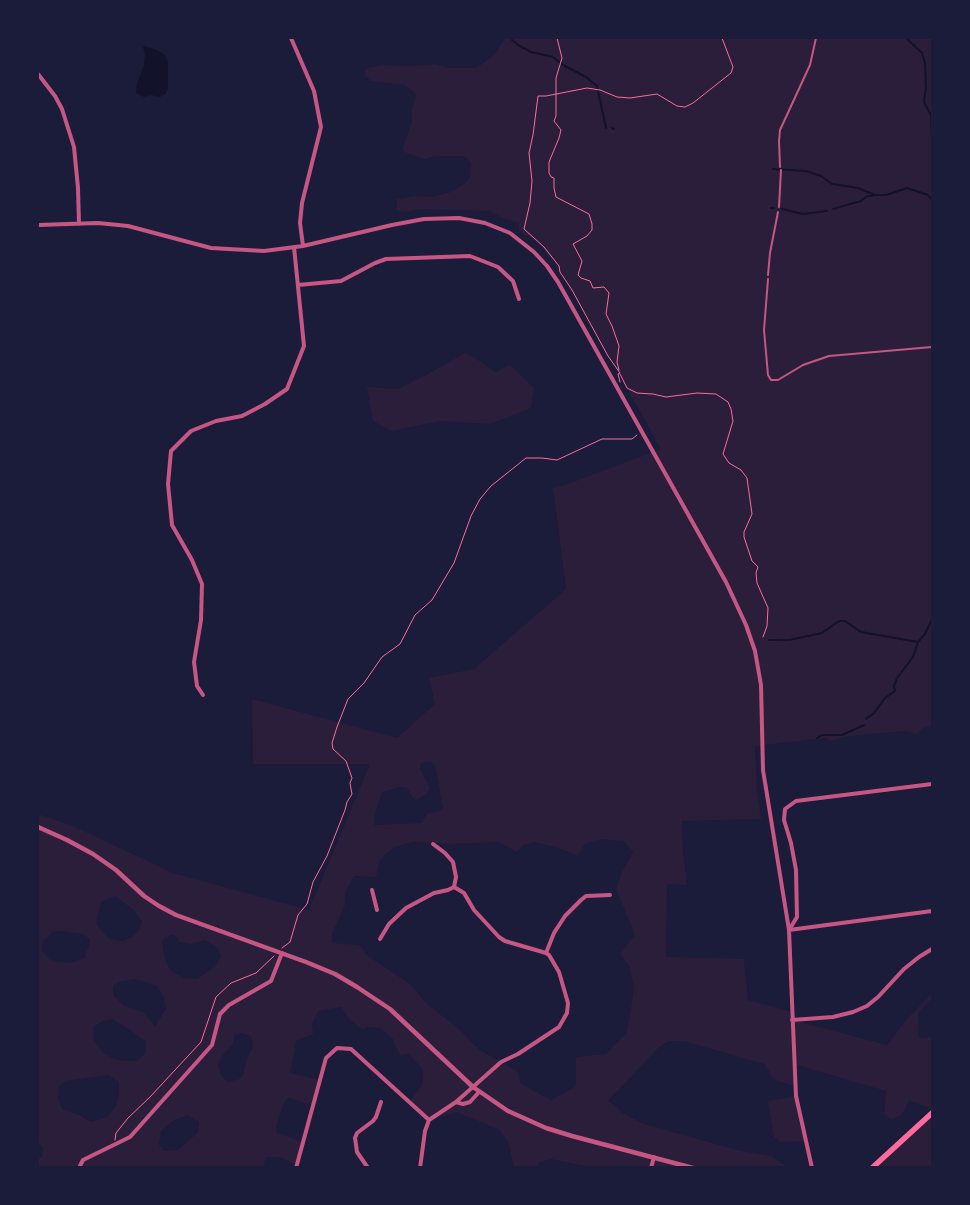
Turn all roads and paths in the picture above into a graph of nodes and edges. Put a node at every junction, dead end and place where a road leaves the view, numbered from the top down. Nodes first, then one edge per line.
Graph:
1 (291, 38) edge
2 (557, 38) edge
3 (722, 38) edge
4 (816, 38) edge
5 (38, 74) edge
6 (556, 94) junction
7 (779, 207) dead end
8 (778, 212) dead end
9 (79, 224) junction
10 (38, 225) edge
11 (303, 246) junction
12 (294, 247) junction
13 (768, 275) dead end
14 (768, 279) dead end
15 (298, 286) junction
16 (519, 299) dead end
17 (932, 347) edge
18 (620, 374) junction
19 (620, 383) dead end
20 (641, 432) junction
21 (763, 637) dead end
22 (203, 695) dead end
23 (932, 784) edge
24 (38, 827) edge
25 (433, 844) dead end
26 (454, 887) junction
27 (372, 890) dead end
28 (610, 895) dead end
29 (377, 910) dead end
30 (932, 911) edge
31 (789, 930) junction
32 (380, 939) dead end
33 (932, 949) edge
34 (280, 953) junction
35 (546, 953) junction
36 (792, 1020) junction
37 (473, 1087) junction
38 (479, 1092) junction
39 (380, 1102) dead end
40 (456, 1102) junction
41 (932, 1113) edge
42 (429, 1120) junction
43 (115, 1144) junction
44 (654, 1157) junction
45 (79, 1168) edge
46 (296, 1168) edge
47 (368, 1168) edge
48 (420, 1168) edge
49 (651, 1168) edge
50 (693, 1168) edge
51 (812, 1168) edge
52 (872, 1168) edge

1 - 11 street
2 - 6 path
3 - 6 path
4 - 7 lane
5 - 9 street
6 - 18 path
6 - 18 path
8 - 13 lane
9 - 10 street
9 - 12 street
11 - 12 street
11 - 20 street
12 - 15 street
14 - 17 lane
15 - 16 street
15 - 22 street
18 - 19 path
18 - 21 path
20 - 31 street
20 - 34 path
23 - 31 street
24 - 34 street
25 - 26 street
26 - 32 street
26 - 35 street
27 - 29 street
28 - 35 street
30 - 31 street
31 - 36 street
33 - 36 street
34 - 37 street
34 - 43 path
34 - 43 street
35 - 37 street
36 - 51 street
37 - 38 street
37 - 40 street
38 - 40 street
38 - 44 street
39 - 47 street
40 - 42 street
41 - 52 main road
42 - 46 street
42 - 48 street
43 - 45 street
44 - 49 street
44 - 50 street

